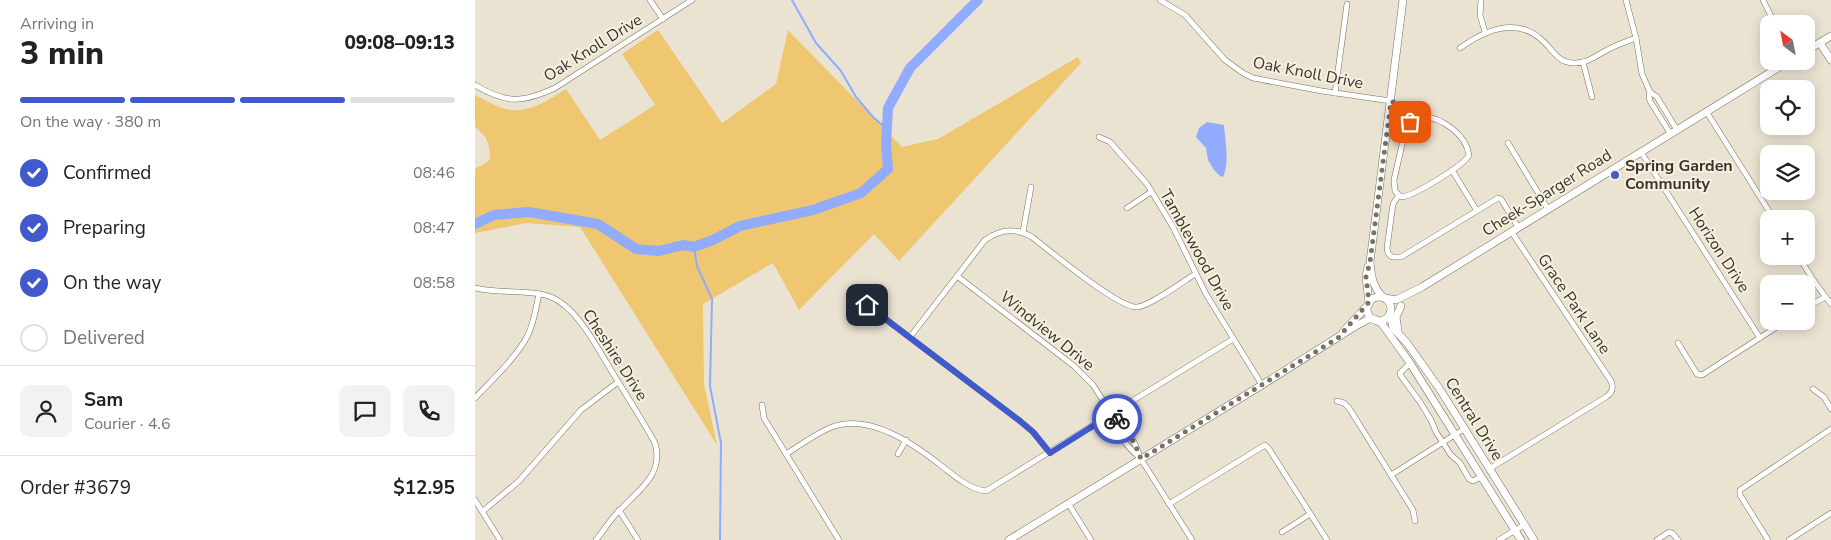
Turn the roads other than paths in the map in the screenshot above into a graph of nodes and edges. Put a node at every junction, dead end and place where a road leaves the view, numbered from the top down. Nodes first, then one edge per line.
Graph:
1 (650, 0) edge
2 (692, 0) edge
3 (1160, 0) edge
4 (1403, 0) edge
5 (1481, 0) edge
6 (1626, 0) edge
7 (1763, 0) edge
8 (1347, 4) dead end
9 (1770, 15) edge
10 (663, 19) junction
11 (1485, 32) junction
12 (1831, 36) edge
13 (1637, 38) junction
14 (1820, 42) junction
15 (1815, 45) edge
16 (1460, 48) dead end
17 (1831, 60) edge
18 (1583, 62) junction
19 (1774, 70) edge
20 (475, 85) edge
21 (1335, 93) junction
22 (1591, 97) dead end
23 (1391, 101) junction
24 (1706, 112) junction
25 (1413, 119) junction
26 (1673, 131) junction
27 (1099, 137) dead end
28 (1508, 143) dead end
29 (1641, 152) junction
30 (1452, 170) junction
31 (1031, 187) dead end
32 (1151, 192) junction
33 (1398, 196) junction
34 (1127, 208) dead end
35 (1548, 209) junction
36 (1768, 210) edge
37 (1477, 211) junction
38 (1515, 229) junction
39 (1023, 232) junction
40 (1370, 262) junction
41 (1804, 265) edge
42 (1195, 274) junction
43 (957, 276) junction
44 (1422, 287) junction
45 (475, 288) edge
46 (539, 294) junction
47 (1825, 297) junction
48 (1385, 298) junction
49 (1369, 303) junction
50 (1815, 303) edge
51 (1831, 304) edge
52 (867, 305) dead end
53 (1401, 306) junction
54 (1390, 314) junction
55 (1374, 319) junction
56 (1772, 330) edge
57 (910, 337) junction
58 (1338, 338) junction
59 (1760, 338) junction
60 (1233, 339) junction
61 (1677, 343) dead end
62 (1407, 344) junction
63 (1410, 363) junction
64 (618, 382) junction
65 (1262, 385) junction
66 (1813, 389) dead end
67 (475, 398) edge
68 (1337, 401) dead end
69 (763, 405) dead end
70 (1831, 409) edge
71 (1112, 414) junction
72 (1464, 429) junction
73 (1831, 429) edge
74 (1455, 435) junction
75 (907, 440) junction
76 (1443, 442) junction
77 (1050, 453) junction
78 (786, 454) junction
79 (898, 454) dead end
80 (1141, 459) junction
81 (1489, 469) junction
82 (1391, 475) junction
83 (1481, 477) junction
84 (475, 500) edge
85 (1068, 503) junction
86 (1169, 504) junction
87 (619, 510) junction
88 (483, 511) junction
89 (1831, 513) edge
90 (1310, 514) junction
91 (1415, 521) dead end
92 (1524, 525) junction
93 (1515, 530) junction
94 (1282, 532) dead end
95 (1676, 538) edge
96 (500, 540) edge
97 (595, 540) edge
98 (638, 540) edge
99 (839, 540) edge
100 (1009, 540) edge
101 (1091, 540) edge
102 (1192, 540) edge
103 (1327, 540) edge
104 (1499, 540) edge
105 (1521, 540) edge
106 (1534, 540) edge
107 (1657, 540) edge
108 (1768, 540) edge
109 (1789, 540) edge

1 - 10 street
2 - 10 street, Oak Knoll Drive
3 - 21 street, Oak Knoll Drive
4 - 23 main road
5 - 11 street
6 - 13 street
7 - 9 street
8 - 21 street
10 - 20 street, Oak Knoll Drive
11 - 16 street
11 - 18 street
12 - 14 main road
13 - 18 street
13 - 26 street
14 - 15 main road
14 - 17 main road
18 - 22 street
19 - 24 main road, Cheek-Sparger Road
21 - 23 street, Oak Knoll Drive
23 - 25 street
23 - 40 main road
24 - 26 main road, Cheek-Sparger Road
24 - 36 street
25 - 30 street
25 - 33 street
26 - 29 main road, Cheek-Sparger Road
27 - 32 street, Tamblewood Drive
28 - 35 street
29 - 35 main road, Cheek-Sparger Road
29 - 59 street, Horizon Drive
30 - 33 street
30 - 37 street
31 - 39 street
32 - 34 street
32 - 42 street, Tamblewood Drive
33 - 37 street
35 - 38 main road, Cheek-Sparger Road
37 - 38 street, Grace Park Lane
38 - 44 main road, Cheek-Sparger Road
38 - 81 street, Grace Park Lane
39 - 42 street
39 - 43 street
40 - 48 main road
40 - 49 main road
41 - 47 street
42 - 60 street, Tamblewood Drive
43 - 57 street
43 - 71 street, Windview Drive
44 - 48 main road, Cheek-Sparger Road
44 - 53 main road, Cheek-Sparger Road
45 - 46 street, Cheshire Drive
46 - 64 street, Cheshire Drive
46 - 67 street
47 - 50 street
47 - 51 street
48 - 49 main road
48 - 54 main road
49 - 55 main road
49 - 58 main road
52 - 57 street
53 - 54 main road, Cheek-Sparger Road
53 - 62 main road
54 - 55 main road
54 - 62 main road, Central Drive
55 - 58 main road
55 - 63 main road, Central Drive
56 - 59 street
57 - 77 street
58 - 65 main road
59 - 61 street
60 - 65 street, Tamblewood Drive
60 - 71 street
62 - 72 main road, Central Drive
63 - 74 main road, Central Drive
63 - 76 street
64 - 87 street, Cheshire Drive
64 - 88 street
65 - 80 main road
66 - 70 street
68 - 82 street
69 - 78 street
71 - 77 street
71 - 80 street, Windview Drive
72 - 74 street
72 - 81 main road, Central Drive
73 - 108 street
74 - 76 street
74 - 83 main road, Central Drive
75 - 77 street
75 - 78 street
75 - 79 street
76 - 82 street
76 - 83 street
78 - 99 street
80 - 85 main road
80 - 86 street, Windview Drive
81 - 92 main road, Central Drive
82 - 91 street
83 - 93 main road, Central Drive
84 - 88 street
85 - 100 main road
85 - 101 street
86 - 90 street
86 - 102 street, Windview Drive
87 - 97 street
87 - 98 street
88 - 96 street
89 - 109 street
90 - 94 street
90 - 103 street
92 - 93 street
92 - 106 main road, Central Drive
93 - 104 street
93 - 105 main road, Central Drive
95 - 107 street

